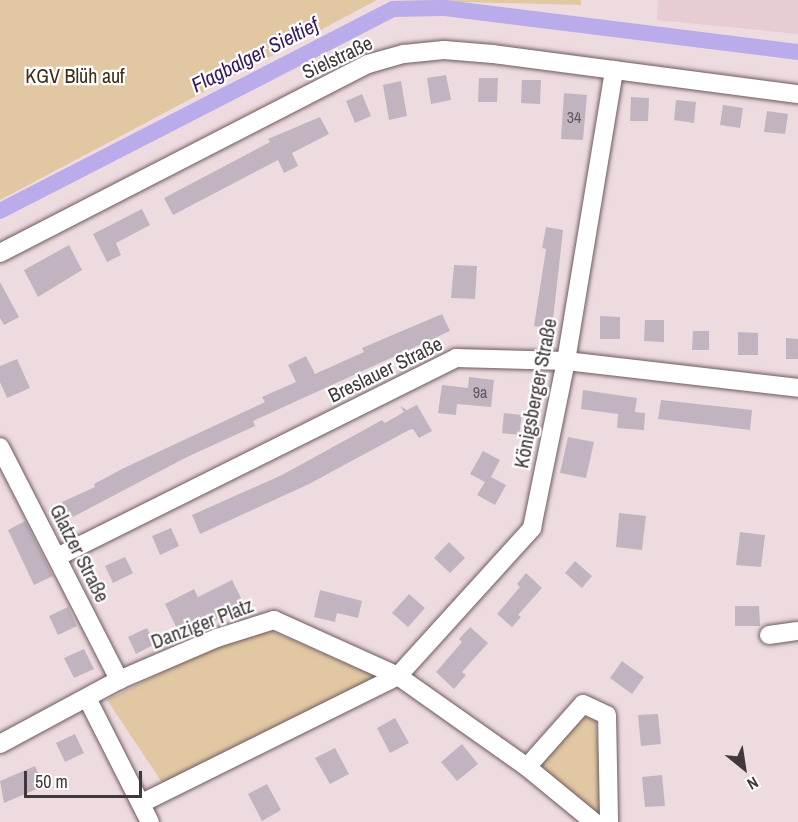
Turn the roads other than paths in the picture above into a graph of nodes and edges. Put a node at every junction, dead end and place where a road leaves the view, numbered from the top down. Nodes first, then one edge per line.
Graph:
1 (614, 70) junction
2 (798, 94) edge
3 (0, 253) edge
4 (566, 361) junction
5 (798, 388) edge
6 (0, 447) edge
7 (57, 556) junction
8 (798, 631) edge
9 (769, 635) dead end
10 (399, 676) junction
11 (119, 680) junction
12 (87, 698) junction
13 (0, 744) edge
14 (527, 767) junction
15 (141, 803) junction
16 (150, 822) edge
17 (594, 822) edge
18 (609, 822) edge

1 - 2 street, Sielstraße
1 - 3 street, Sielstraße
1 - 4 street, Königsberger Straße
4 - 5 street, Breslauer Straße
4 - 7 street, Breslauer Straße
4 - 10 street, Königsberger Straße
6 - 7 street, Glatzer Straße
7 - 11 street, Glatzer Straße
8 - 9 street
10 - 11 street, Danziger Platz
10 - 14 street, Danziger Platz
10 - 15 street
11 - 12 street, Danziger Platz
12 - 13 street, Danziger Platz
12 - 15 street
14 - 17 street, Danziger Platz
14 - 18 street
15 - 16 street

